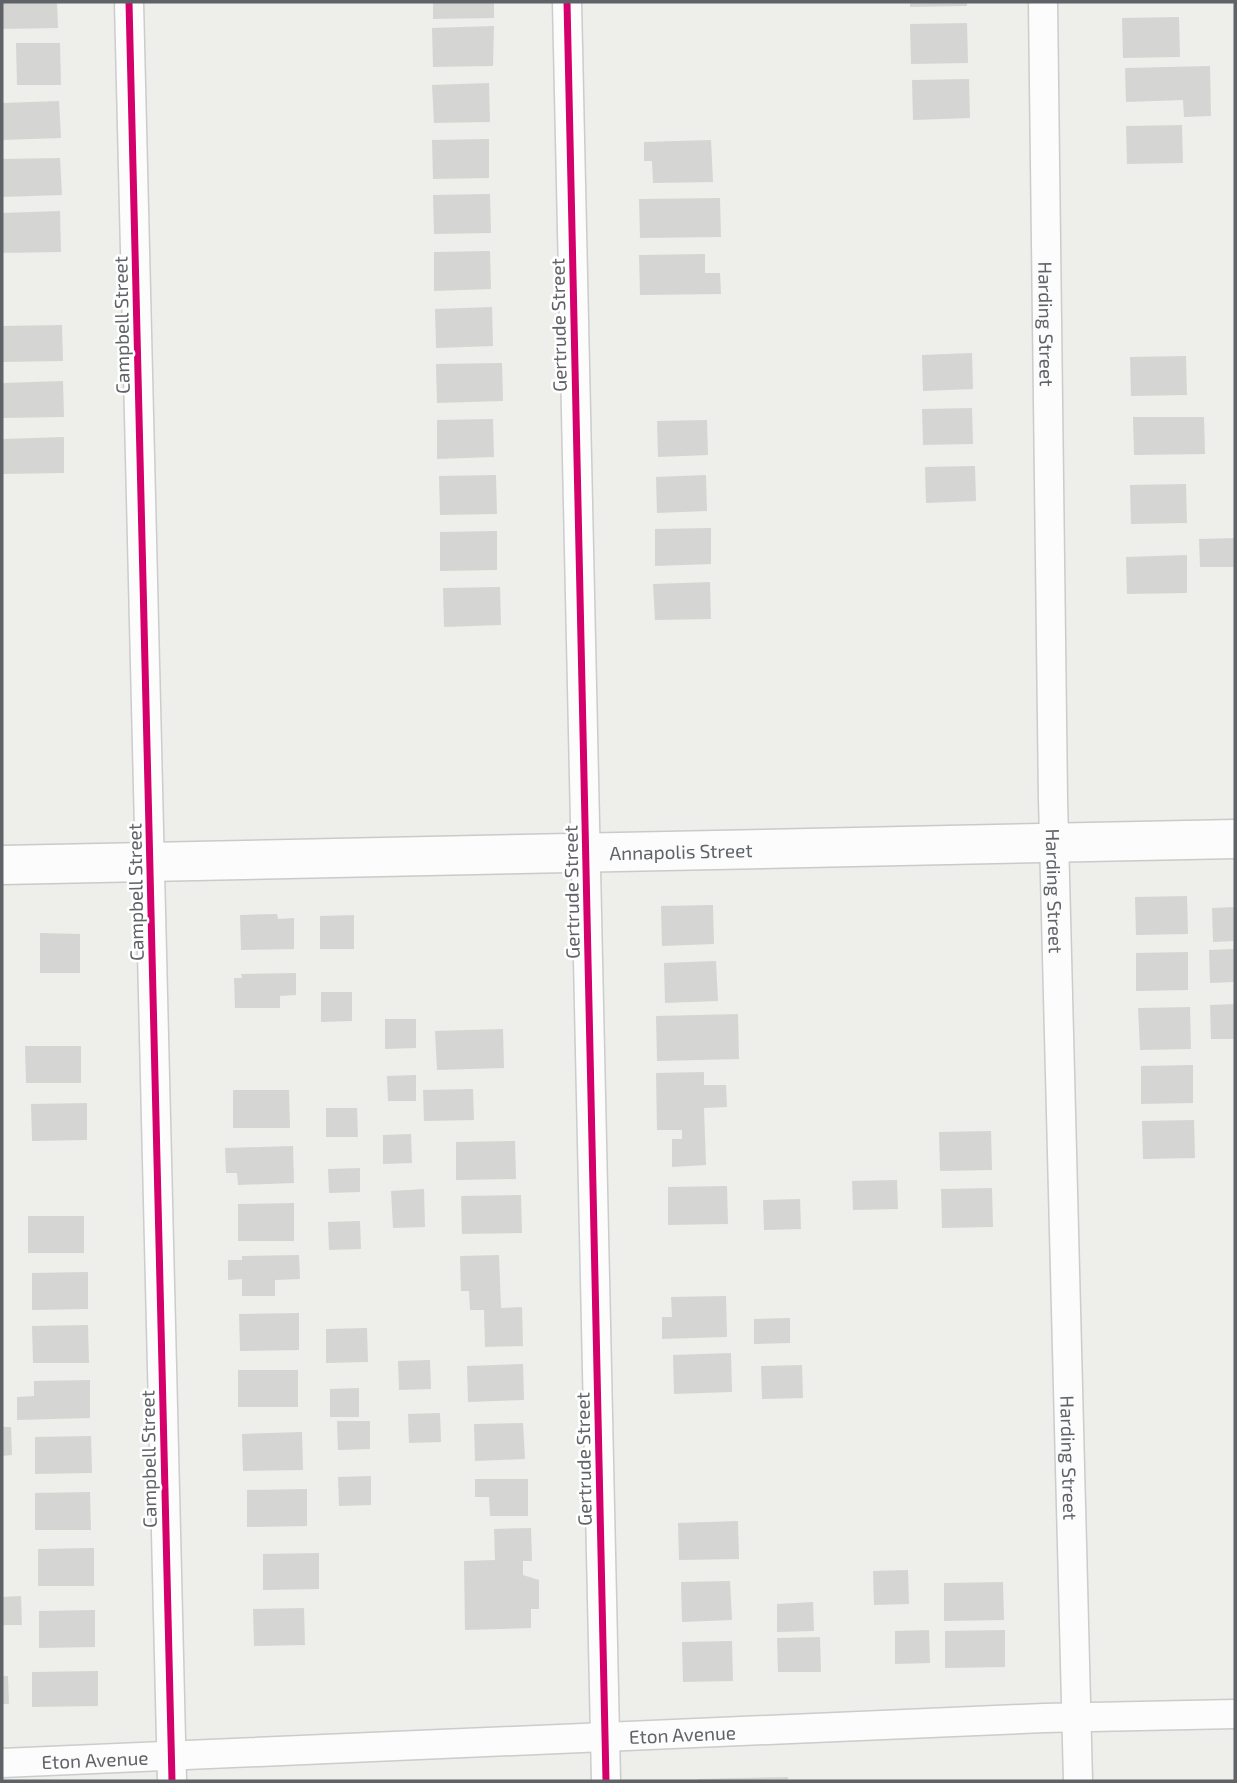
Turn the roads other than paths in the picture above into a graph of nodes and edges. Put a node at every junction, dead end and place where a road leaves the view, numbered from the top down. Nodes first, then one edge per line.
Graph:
1 (129, 2) edge
2 (566, 2) edge
3 (1043, 2) edge
4 (1235, 839) edge
5 (1055, 844) junction
6 (586, 853) junction
7 (150, 863) junction
8 (2, 865) edge
9 (1235, 1714) edge
10 (1077, 1719) junction
11 (605, 1739) junction
12 (2, 1763) edge
13 (171, 1769) edge
14 (606, 1781) edge
15 (1078, 1781) edge

1 - 7 street, Campbell Street
2 - 6 street, Gertrude Street
3 - 5 street, Harding Street
4 - 5 street, Annapolis Street
5 - 6 street, Annapolis Street
5 - 10 street, Harding Street
6 - 7 street, Annapolis Street
6 - 11 street, Gertrude Street
7 - 8 street, Annapolis Street
7 - 13 street, Campbell Street
9 - 10 street, Eton Avenue
10 - 11 street, Eton Avenue
10 - 15 street, Harding Street
11 - 13 street, Eton Avenue
11 - 14 street, Gertrude Street
12 - 13 street, Eton Avenue

